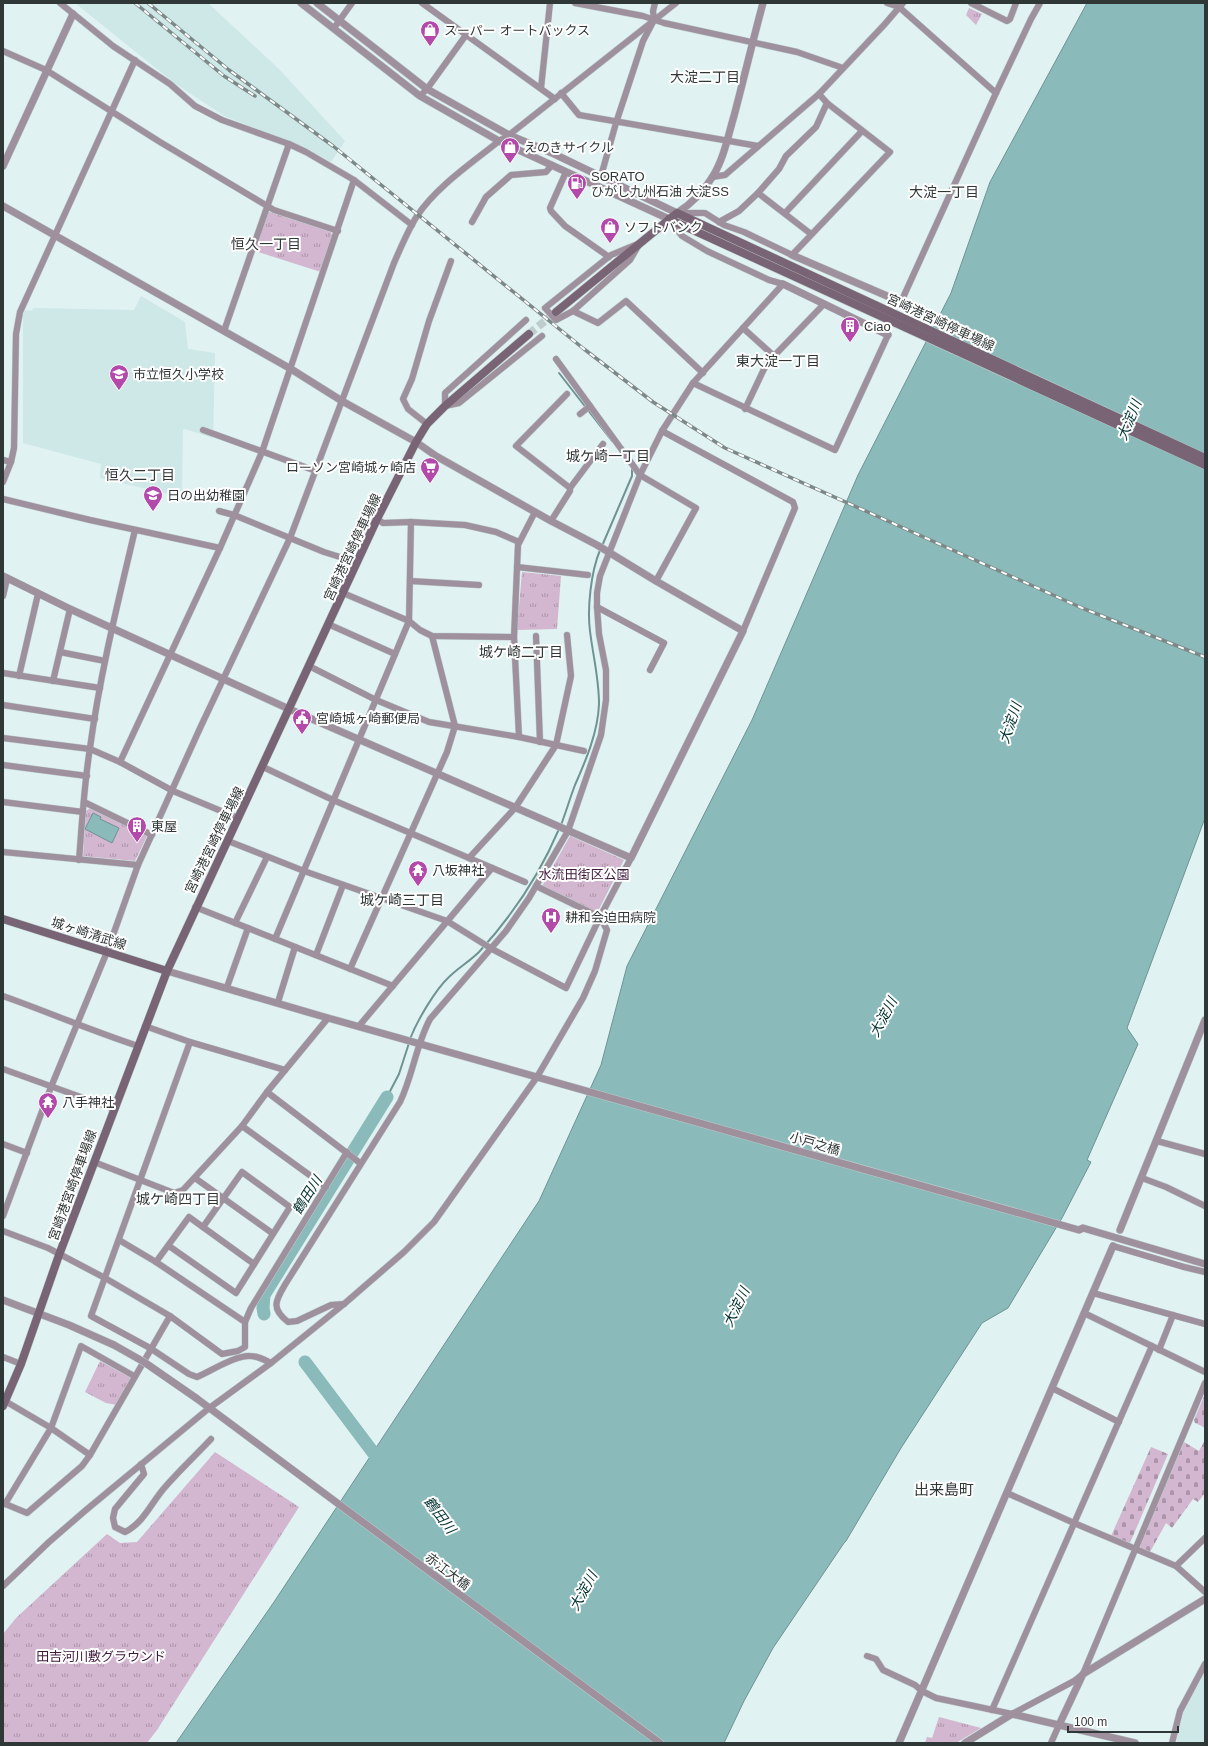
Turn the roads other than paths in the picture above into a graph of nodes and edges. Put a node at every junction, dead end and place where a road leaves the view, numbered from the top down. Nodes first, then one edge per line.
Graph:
1 (60, 3) edge
2 (301, 3) edge
3 (317, 3) edge
4 (352, 3) edge
5 (422, 3) edge
6 (550, 3) edge
7 (576, 3) edge
8 (655, 3) edge
9 (676, 3) edge
10 (763, 3) edge
11 (887, 3) edge
12 (971, 3) edge
13 (1016, 3) edge
14 (1040, 3) edge
15 (901, 5) edge
16 (73, 14) junction
17 (339, 20) junction
18 (654, 20) junction
19 (334, 28) junction
20 (466, 35) junction
21 (752, 43) junction
22 (3, 51) edge
23 (135, 60) junction
24 (843, 68) junction
25 (46, 70) junction
26 (541, 88) junction
27 (427, 89) junction
28 (561, 93) junction
29 (996, 93) junction
30 (819, 94) junction
31 (420, 96) junction
32 (555, 98) junction
33 (827, 103) junction
34 (111, 111) junction
35 (616, 123) junction
36 (862, 131) junction
37 (509, 135) junction
38 (727, 140) junction
39 (499, 141) junction
40 (289, 144) junction
41 (758, 146) junction
42 (552, 165) junction
43 (3, 166) edge
44 (566, 172) junction
45 (601, 176) junction
46 (712, 177) junction
47 (354, 180) junction
48 (758, 193) junction
49 (3, 206) edge
50 (267, 206) junction
51 (677, 213) junction
52 (785, 213) junction
53 (669, 219) junction
54 (472, 222) dead end
55 (719, 222) junction
56 (412, 225) junction
57 (338, 231) junction
58 (811, 234) junction
59 (56, 235) junction
60 (640, 243) junction
61 (792, 255) junction
62 (609, 257) junction
63 (451, 261) dead end
64 (783, 284) junction
65 (901, 302) joint
66 (824, 304) junction
67 (573, 311) junction
68 (556, 312) tunnel mouth
69 (526, 320) dead end
70 (911, 326) junction
71 (743, 328) junction
72 (224, 331) junction
73 (529, 334) tunnel mouth
74 (888, 335) joint
75 (542, 336) dead end
76 (774, 356) junction
77 (556, 359) dead end
78 (291, 369) junction
79 (703, 373) junction
80 (693, 383) junction
81 (567, 394) dead end
82 (342, 401) junction
83 (445, 406) junction
84 (590, 406) junction
85 (745, 408) junction
86 (580, 414) dead end
87 (428, 424) junction
88 (203, 430) dead end
89 (662, 431) junction
90 (416, 442) junction
91 (603, 444) dead end
92 (262, 452) junction
93 (1205, 458) edge
94 (3, 460) edge
95 (11, 462) junction
96 (1205, 465) edge
97 (316, 471) junction
98 (640, 475) junction
99 (3, 482) edge
100 (570, 488) junction
101 (3, 499) edge
102 (219, 510) dead end
103 (535, 512) junction
104 (234, 515) junction
105 (377, 519) junction
106 (551, 521) junction
107 (411, 522) junction
108 (135, 530) junction
109 (290, 538) junction
110 (519, 542) junction
111 (220, 548) junction
112 (609, 553) junction
113 (356, 562) junction
114 (517, 567) junction
115 (588, 575) dead end
116 (5, 578) edge
117 (410, 581) junction
118 (656, 581) junction
119 (479, 585) dead end
120 (343, 593) junction
121 (38, 594) junction
122 (3, 596) edge
123 (598, 607) junction
124 (70, 609) junction
125 (409, 621) junction
126 (328, 624) junction
127 (112, 627) junction
128 (743, 631) junction
129 (567, 635) dead end
130 (432, 636) junction
131 (536, 636) dead end
132 (514, 637) junction
133 (60, 652) junction
134 (396, 654) junction
135 (170, 655) junction
136 (105, 661) junction
137 (309, 666) junction
138 (650, 670) dead end
139 (3, 673) edge
140 (19, 676) junction
141 (224, 679) junction
142 (53, 681) junction
143 (100, 688) junction
144 (376, 700) junction
145 (3, 705) edge
146 (289, 710) junction
147 (95, 719) junction
148 (455, 726) junction
149 (519, 737) junction
150 (3, 738) edge
151 (358, 740) junction
152 (540, 742) junction
153 (556, 745) junction
154 (90, 748) junction
155 (584, 751) dead end
156 (120, 762) junction
157 (3, 764) edge
158 (263, 767) junction
159 (437, 773) junction
160 (87, 776) junction
161 (173, 791) junction
162 (333, 800) junction
163 (3, 802) edge
164 (84, 802) junction
165 (515, 808) junction
166 (83, 812) junction
167 (238, 818) junction
168 (568, 831) junction
169 (152, 834) junction
170 (410, 834) junction
171 (228, 841) junction
172 (3, 852) edge
173 (267, 857) junction
174 (469, 858) junction
175 (631, 858) junction
176 (79, 860) junction
177 (138, 865) junction
178 (492, 868) junction
179 (304, 871) junction
180 (524, 882) dead end
181 (343, 885) junction
182 (536, 886) junction
183 (382, 898) junction
184 (195, 907) junction
185 (600, 917) junction
186 (3, 919) edge
187 (447, 921) junction
188 (235, 923) junction
189 (248, 928) junction
190 (275, 939) junction
191 (295, 947) junction
192 (492, 948) junction
193 (107, 952) junction
194 (316, 955) junction
195 (350, 969) junction
196 (167, 971) junction
197 (393, 986) junction
198 (227, 987) junction
199 (3, 996) edge
200 (278, 1002) junction
201 (328, 1018) junction
202 (1205, 1022) edge
203 (79, 1023) junction
204 (145, 1026) junction
205 (359, 1026) junction
206 (190, 1042) junction
207 (420, 1044) junction
208 (138, 1046) junction
209 (3, 1069) edge
210 (285, 1070) junction
211 (540, 1078) junction
212 (51, 1086) junction
213 (267, 1092) junction
214 (114, 1109) junction
215 (242, 1126) junction
216 (1156, 1141) junction
217 (3, 1144) edge
218 (347, 1152) junction
219 (27, 1153) junction
220 (1205, 1154) edge
221 (94, 1162) junction
222 (360, 1163) junction
223 (195, 1178) junction
224 (1142, 1178) junction
225 (140, 1180) junction
226 (326, 1187) junction
227 (224, 1198) junction
228 (1205, 1206) edge
229 (3, 1216) edge
230 (204, 1227) junction
231 (1120, 1230) dead end
232 (3, 1231) edge
233 (272, 1233) junction
234 (119, 1240) junction
235 (169, 1246) junction
236 (1113, 1246) joint
237 (59, 1255) junction
238 (156, 1262) junction
239 (254, 1264) junction
240 (1205, 1264) edge
241 (1205, 1272) edge
242 (105, 1278) junction
243 (1093, 1293) junction
244 (3, 1300) edge
245 (344, 1304) junction
246 (1084, 1313) junction
247 (38, 1314) junction
248 (1173, 1315) junction
249 (170, 1316) junction
250 (245, 1322) junction
251 (1205, 1324) edge
252 (1152, 1346) junction
253 (150, 1348) junction
254 (1159, 1350) junction
255 (3, 1357) edge
256 (271, 1363) junction
257 (21, 1364) junction
258 (1205, 1372) edge
259 (134, 1376) junction
260 (1205, 1383) edge
261 (1052, 1388) junction
262 (4, 1404) edge
263 (208, 1409) junction
264 (1119, 1422) junction
265 (51, 1428) junction
266 (211, 1439) dead end
267 (90, 1455) junction
268 (141, 1464) junction
269 (1007, 1493) junction
270 (4, 1504) edge
271 (1074, 1523) junction
272 (1205, 1538) edge
273 (1135, 1550) junction
274 (1176, 1566) junction
275 (3, 1586) edge
276 (1205, 1592) edge
277 (1205, 1599) edge
278 (867, 1656) dead end
279 (1205, 1664) edge
280 (1083, 1674) junction
281 (922, 1691) junction
282 (992, 1710) junction
283 (1012, 1714) junction
284 (1059, 1725) junction
285 (660, 1743) edge
286 (899, 1743) edge
287 (965, 1743) edge
288 (1051, 1743) edge
289 (1135, 1743) edge
290 (1172, 1743) edge

1 - 16 street
2 - 19 street
3 - 17 street
4 - 17 street
5 - 20 street
6 - 26 street
7 - 18 street
8 - 18 street
9 - 18 street
10 - 21 street
11 - 15 street
12 - 13 street
14 - 29 street
15 - 24 street
15 - 29 street
16 - 23 street
16 - 25 street
17 - 19 street
17 - 27 street
18 - 21 street
18 - 28 street
18 - 35 street
19 - 31 street
20 - 26 street
20 - 27 street
21 - 24 street
21 - 38 street
22 - 25 street
23 - 34 street
23 - 40 street
24 - 30 street
25 - 34 street
25 - 43 street
26 - 32 street
27 - 31 street
27 - 37 street
28 - 32 street
28 - 35 street
29 - 65 street
30 - 33 street
30 - 41 street
31 - 39 street
32 - 37 street
33 - 36 street
33 - 48 street
34 - 50 street
34 - 59 street
35 - 38 street
35 - 45 street
36 - 52 street
36 - 58 street
37 - 39 street
37 - 45 street
38 - 41 street
38 - 46 street
39 - 42 street
39 - 56 street
40 - 47 street
40 - 50 street
41 - 46 street
42 - 44 street
42 - 54 street
44 - 53 street
44 - 62 street
45 - 51 street
46 - 51 street
47 - 56 street
47 - 57 street
48 - 52 street
48 - 55 street
49 - 59 street
50 - 57 street
50 - 72 street
51 - 53 main road
51 - 55 street
51 - 70 main road, 宮崎港宮崎停車場線
52 - 58 street
53 - 60 main road
53 - 64 street
53 - 70 main road, 宮崎港宮崎停車場線
55 - 61 street
56 - 82 street
57 - 78 street
58 - 61 street
59 - 72 street
59 - 95 street
60 - 62 street
60 - 67 street
60 - 68 main road
61 - 65 street
62 - 67 street
63 - 87 street
64 - 66 street
64 - 71 street
66 - 74 street
66 - 76 street
67 - 79 street
69 - 83 street
70 - 93 main road, 宮崎港宮崎停車場線
70 - 96 main road, 宮崎港宮崎停車場線
71 - 76 street
71 - 79 street
72 - 78 street
73 - 83 main road, 宮崎港宮崎停車場線
74 - 85 street
75 - 83 street
76 - 85 street
77 - 84 street
78 - 82 street
78 - 92 street
79 - 80 street
80 - 85 street
80 - 89 street
81 - 100 street
82 - 90 street
82 - 97 street
83 - 87 main road, 宮崎港宮崎停車場線
84 - 86 street
84 - 98 street
87 - 90 main road, 宮崎港宮崎停車場線
88 - 92 street
89 - 98 street
89 - 128 street
90 - 103 street
90 - 105 main road, 宮崎港宮崎停車場線
91 - 100 street
92 - 97 street
92 - 104 street
94 - 95 street
95 - 99 street
97 - 109 street
98 - 112 street
98 - 118 street
100 - 106 street
101 - 108 street
102 - 104 street
103 - 106 street
103 - 110 street
104 - 109 street
104 - 111 street
105 - 107 street
105 - 113 main road, 宮崎港宮崎停車場線
106 - 112 street
107 - 110 street
107 - 117 street
108 - 111 street
108 - 127 street
109 - 113 street
109 - 141 street
110 - 114 street
111 - 135 street
112 - 118 street
112 - 123 street
113 - 120 main road, 宮崎港宮崎停車場線
114 - 115 street
114 - 132 street
116 - 121 street
116 - 122 street
117 - 119 street
117 - 125 street
118 - 128 street
120 - 125 street
120 - 126 main road, 宮崎港宮崎停車場線
121 - 124 street
121 - 140 street
123 - 138 street
123 - 168 street
124 - 127 street
124 - 133 street
125 - 130 street
125 - 134 street
126 - 134 street
126 - 137 main road, 宮崎港宮崎停車場線
127 - 135 street
127 - 136 street
128 - 175 street
129 - 153 street
130 - 132 street
130 - 148 street
131 - 152 street
132 - 149 street
133 - 136 street
133 - 142 street
134 - 144 street
135 - 141 street
135 - 156 street
136 - 143 street
137 - 144 street
137 - 146 main road, 宮崎港宮崎停車場線
139 - 140 street
140 - 142 street
141 - 146 street
141 - 161 street
142 - 143 street
143 - 147 street
144 - 148 street
144 - 151 street
145 - 147 street
146 - 151 street
146 - 158 main road, 宮崎港宮崎停車場線
147 - 154 street
148 - 149 street
148 - 159 street
149 - 152 street
150 - 154 street
151 - 159 street
151 - 162 street
152 - 153 street
153 - 155 street
153 - 165 street
154 - 156 street
154 - 160 street
156 - 161 street
157 - 160 street
158 - 162 street
158 - 167 main road, 宮崎港宮崎停車場線
159 - 165 street
159 - 170 street
160 - 164 street
161 - 167 street
161 - 169 street
162 - 170 street
162 - 179 street
163 - 166 street
164 - 166 street
164 - 169 street
165 - 168 street
165 - 174 street
166 - 176 street
167 - 171 main road, 宮崎港宮崎停車場線
168 - 175 street
168 - 182 street
169 - 177 street
170 - 174 street
170 - 183 street
171 - 173 street
171 - 184 main road, 宮崎港宮崎停車場線
172 - 176 street
173 - 179 street
173 - 188 street
174 - 178 street
175 - 185 street
176 - 177 street
177 - 193 street
178 - 180 street
178 - 187 street
179 - 181 street
179 - 190 street
181 - 183 street
181 - 194 street
182 - 185 street
182 - 192 street
183 - 187 street
183 - 195 street
184 - 188 street
184 - 196 main road, 宮崎港宮崎停車場線
185 - 192 street
185 - 211 street
186 - 193 main road, 城ヶ崎清武線
187 - 192 street
187 - 197 street
188 - 189 street
189 - 190 street
189 - 198 street
190 - 191 street
191 - 194 street
191 - 200 street
192 - 207 street
193 - 196 main road, 城ヶ崎清武線
193 - 203 street
194 - 195 street
195 - 197 street
196 - 198 street, 小戸之橋
196 - 204 main road, 宮崎港宮崎停車場線
197 - 205 street
198 - 200 street, 小戸之橋
199 - 203 street
200 - 201 street, 小戸之橋
201 - 205 street, 小戸之橋
201 - 210 street
202 - 216 street
203 - 208 street
203 - 212 street
204 - 206 street
204 - 208 main road, 宮崎港宮崎停車場線
205 - 207 street, 小戸之橋
206 - 210 street
206 - 225 street
207 - 211 street, 小戸之橋
207 - 222 street
208 - 214 main road, 宮崎港宮崎停車場線
209 - 212 street
210 - 213 street
211 - 240 street, 小戸之橋
211 - 245 street
212 - 214 street
212 - 219 street
213 - 215 street
213 - 218 street
214 - 221 main road, 宮崎港宮崎停車場線
215 - 223 street
215 - 226 street
216 - 220 street
216 - 224 street
217 - 219 street
218 - 222 street
218 - 226 street
219 - 229 street
221 - 225 street
221 - 237 main road, 宮崎港宮崎停車場線
222 - 245 street
223 - 225 street
223 - 227 street
224 - 228 street
224 - 231 street
225 - 234 street
226 - 250 street
227 - 230 street
227 - 233 street
227 - 233 street
230 - 235 street
230 - 239 street
232 - 237 street
233 - 239 street
234 - 238 street
234 - 242 street
235 - 238 street
235 - 239 street
236 - 241 street
236 - 243 street
237 - 242 street
237 - 247 main road, 宮崎港宮崎停車場線
238 - 250 street
242 - 249 street
242 - 253 street
243 - 246 street
243 - 248 street
244 - 247 street, 赤江大橋
245 - 256 street
246 - 252 street
246 - 261 street
247 - 257 main road, 宮崎港宮崎停車場線
247 - 263 street, 赤江大橋, bridge
248 - 251 street
248 - 254 street
249 - 250 street
249 - 253 street
252 - 254 street
252 - 264 street
253 - 256 street
253 - 259 street
254 - 258 street
255 - 257 street
256 - 263 street
257 - 262 main road, 宮崎港宮崎停車場線
259 - 265 street
259 - 267 street
260 - 273 street
261 - 264 street
261 - 269 street
262 - 265 street
263 - 268 street
263 - 285 street, 赤江大橋
264 - 271 street
265 - 267 street
265 - 270 street
266 - 268 street
267 - 270 street
268 - 275 street
269 - 271 street
269 - 281 street
271 - 273 street
271 - 282 street
272 - 274 street
273 - 274 street
273 - 280 street
274 - 276 street
277 - 280 street
278 - 281 street
279 - 290 street
280 - 283 street
280 - 284 street
281 - 282 street
281 - 286 street
282 - 283 street
283 - 284 street
283 - 287 street
284 - 288 street
284 - 289 street

